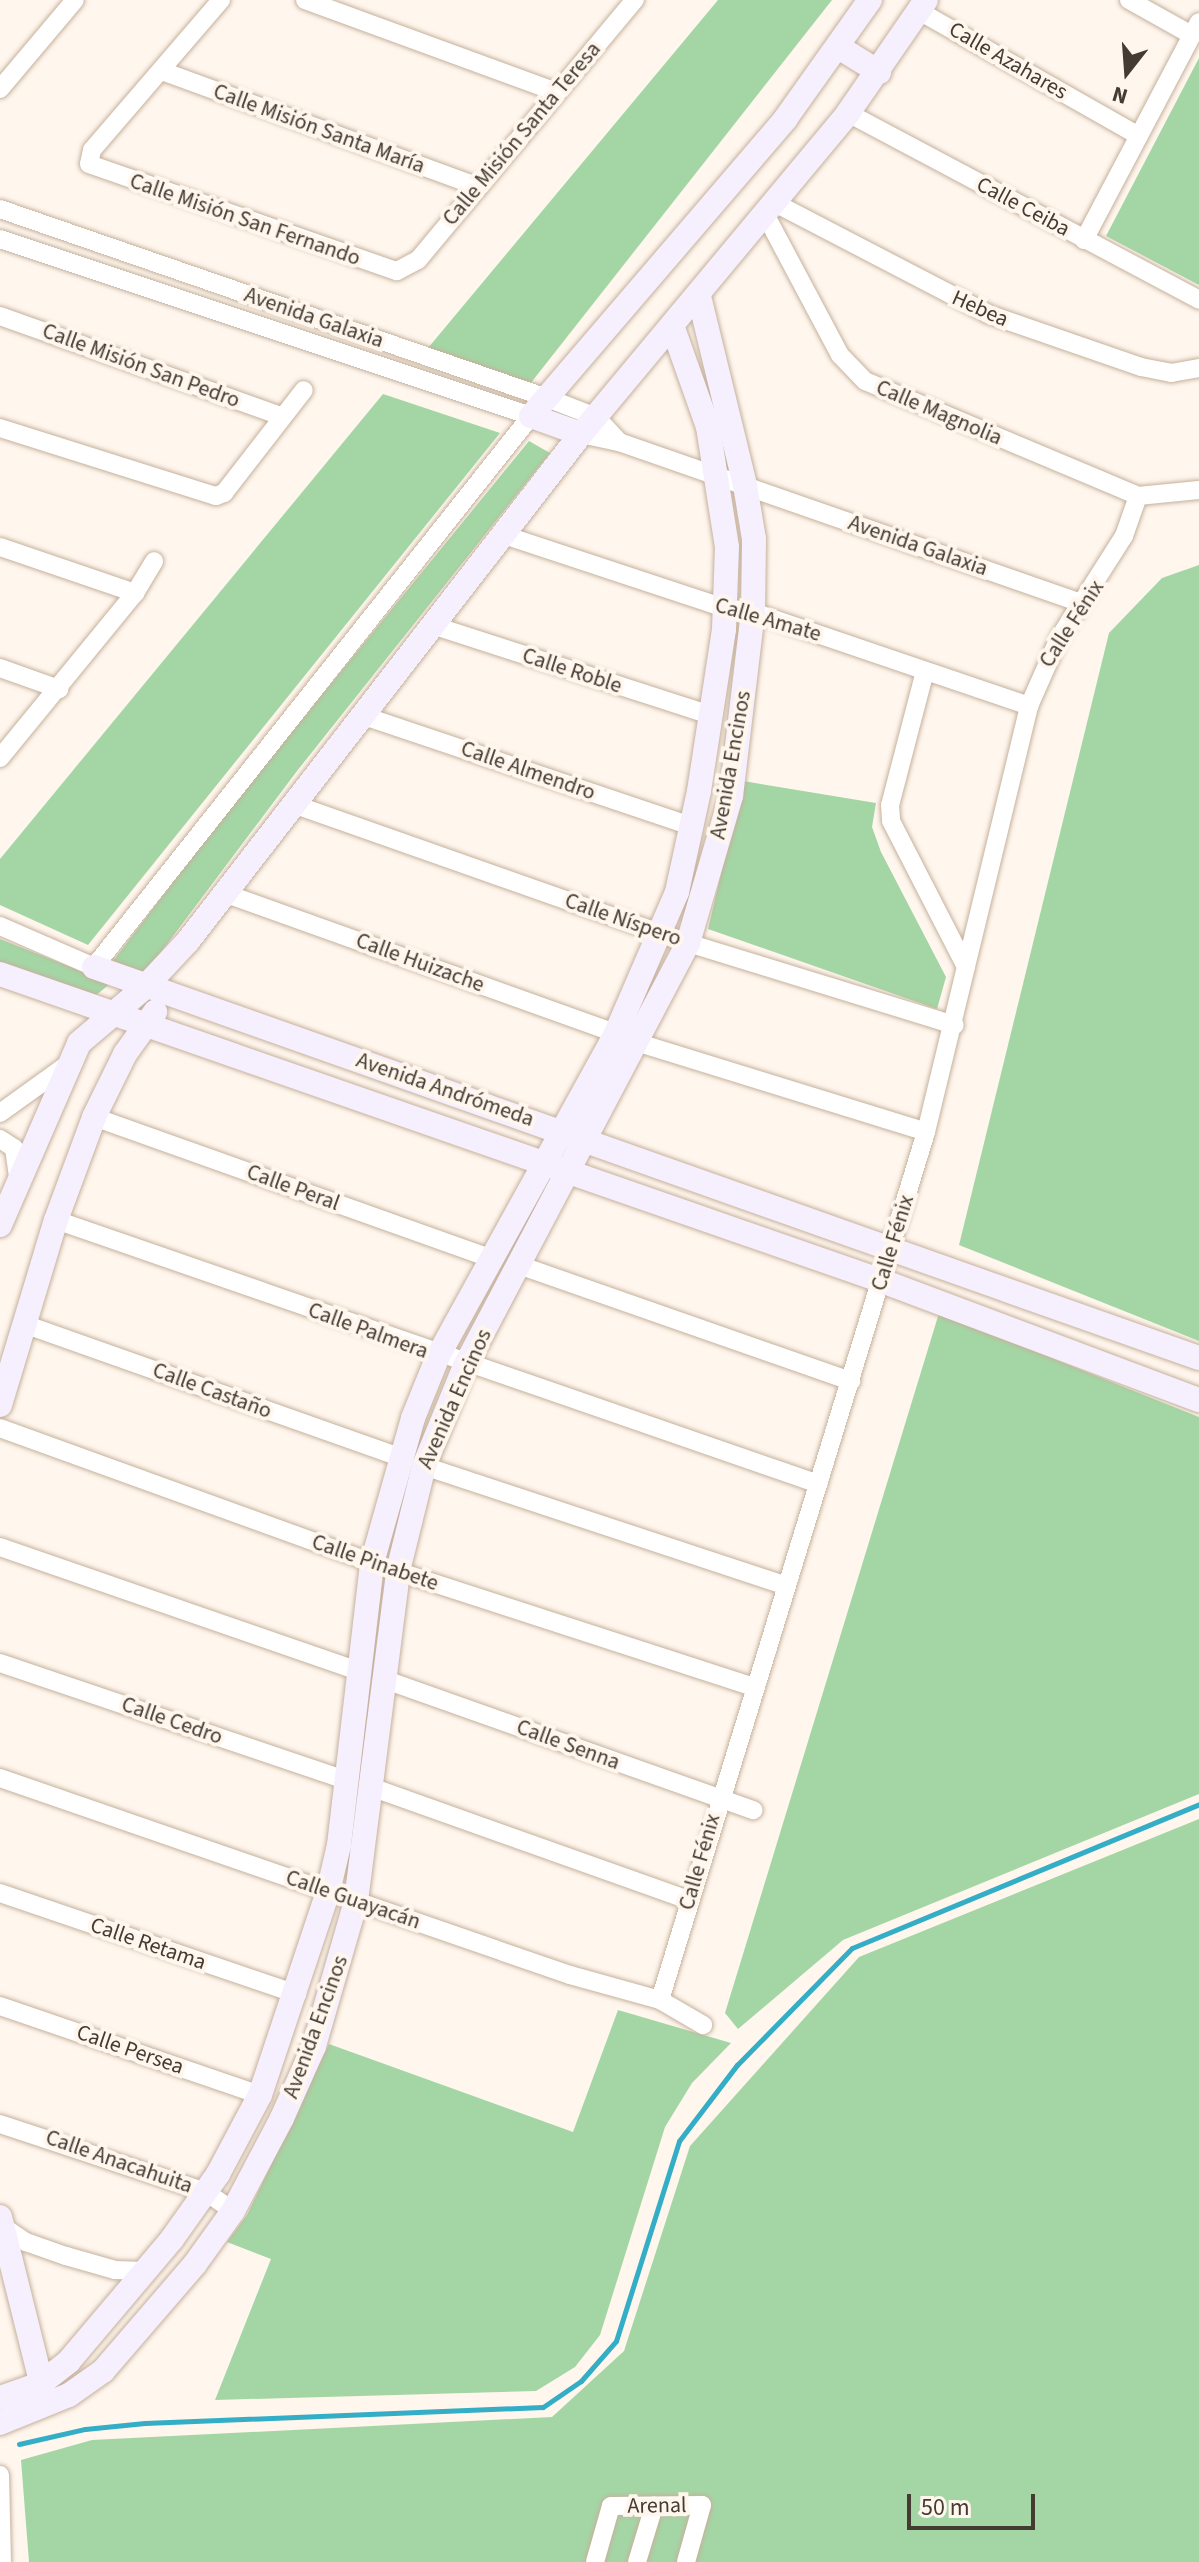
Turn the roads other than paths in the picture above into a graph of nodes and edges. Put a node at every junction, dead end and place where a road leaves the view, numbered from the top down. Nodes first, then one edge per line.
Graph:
1 (75, 0) edge
2 (221, 0) edge
3 (305, 0) edge
4 (870, 0) edge
5 (1129, 0) edge
6 (630, 1) edge
7 (923, 5) edge
8 (1195, 28) edge
9 (840, 48) junction
10 (162, 71) junction
11 (879, 72) junction
12 (0, 89) edge
13 (556, 92) junction
14 (848, 113) junction
15 (1139, 136) junction
16 (477, 186) junction
17 (770, 208) junction
18 (0, 209) edge
19 (0, 239) edge
20 (1084, 240) junction
21 (409, 267) joint
22 (699, 296) junction
23 (1199, 300) edge
24 (0, 316) edge
25 (673, 328) junction
26 (1199, 368) edge
27 (304, 390) dead end
28 (539, 407) junction
29 (283, 417) junction
30 (589, 426) junction
31 (0, 428) edge
32 (719, 477) junction
33 (745, 485) junction
34 (1199, 490) edge
35 (1138, 496) junction
36 (507, 536) junction
37 (0, 547) edge
38 (154, 561) dead end
39 (135, 593) junction
40 (1082, 603) junction
41 (725, 608) junction
42 (753, 612) junction
43 (435, 626) junction
44 (0, 668) edge
45 (925, 671) junction
46 (59, 689) junction
47 (1029, 706) junction
48 (710, 715) junction
49 (364, 716) junction
50 (0, 758) edge
51 (293, 804) junction
52 (691, 826) junction
53 (224, 893) junction
54 (0, 926) edge
55 (661, 933) junction
56 (688, 943) junction
57 (94, 967) junction
58 (966, 967) junction
59 (0, 974) edge
60 (156, 990) junction
61 (61, 994) junction
62 (113, 1011) junction
63 (149, 1022) junction
64 (955, 1025) junction
65 (616, 1033) junction
66 (79, 1043) junction
67 (639, 1043) junction
68 (64, 1067) junction
69 (0, 1113) edge
70 (94, 1117) junction
71 (561, 1130) junction
72 (926, 1132) junction
73 (0, 1139) edge
74 (586, 1139) junction
75 (544, 1162) junction
76 (570, 1172) junction
77 (18, 1175) junction
78 (56, 1220) junction
79 (0, 1225) edge
80 (893, 1246) junction
81 (492, 1259) junction
82 (519, 1265) junction
83 (882, 1281) junction
84 (24, 1324) junction
85 (438, 1356) junction
86 (1199, 1358) edge
87 (465, 1366) junction
88 (851, 1381) junction
89 (1199, 1400) edge
90 (0, 1405) edge
91 (0, 1428) edge
92 (400, 1457) junction
93 (424, 1466) junction
94 (819, 1484) junction
95 (0, 1547) edge
96 (372, 1563) junction
97 (398, 1571) junction
98 (786, 1586) junction
99 (0, 1663) edge
100 (356, 1670) junction
101 (383, 1679) junction
102 (753, 1687) junction
103 (0, 1778) edge
104 (345, 1780) junction
105 (371, 1787) junction
106 (718, 1798) junction
107 (753, 1810) dead end
108 (328, 1892) junction
109 (0, 1893) edge
110 (688, 1900) junction
111 (356, 1901) junction
112 (297, 1994) junction
113 (660, 2000) junction
114 (0, 2006) edge
115 (703, 2025) dead end
116 (260, 2095) junction
117 (0, 2124) edge
118 (206, 2192) junction
119 (233, 2211) junction
120 (1, 2221) edge
121 (145, 2271) junction
122 (43, 2394) junction
123 (0, 2398) edge
124 (0, 2423) edge
125 (0, 2475) edge
126 (0, 2501) edge
127 (654, 2506) junction
128 (2, 2562) edge
129 (595, 2562) edge
130 (637, 2562) edge
131 (686, 2562) edge

1 - 12 street
2 - 10 street
3 - 13 street
4 - 9 street
5 - 8 street
6 - 13 street, Calle Misión Santa Teresa
7 - 11 street
7 - 15 street, Calle Azahares
8 - 15 street
9 - 11 street
9 - 28 street
10 - 16 street, Calle Misión Santa María
10 - 21 street, Calle Misión San Fernando
11 - 14 street
13 - 16 street, Calle Misión Santa Teresa
14 - 17 street
14 - 20 street, Calle Ceiba
15 - 20 street
16 - 21 street, Calle Misión Santa Teresa
17 - 22 street
17 - 26 street, Hebea
17 - 35 street, Calle Magnolia
18 - 28 street, Avenida Galaxia
19 - 28 street, Avenida Galaxia
20 - 23 street, Calle Ceiba
22 - 25 street
22 - 33 street, Avenida Encinos
24 - 29 street, Calle Misión San Pedro
25 - 30 street
25 - 32 street, Avenida Encinos
27 - 29 street
28 - 30 street, Avenida Galaxia
28 - 57 street
29 - 31 street
30 - 32 street, Avenida Galaxia
30 - 36 street
32 - 33 street, Avenida Galaxia
32 - 41 street, Avenida Encinos
33 - 40 street, Avenida Galaxia
33 - 42 street, Avenida Encinos
34 - 35 street, Calle Magnolia
35 - 40 street, Calle Fénix
36 - 41 street, Calle Amate
36 - 43 street
37 - 39 street
38 - 39 street
39 - 46 street
40 - 47 street, Calle Fénix
41 - 42 street, Calle Amate
41 - 48 street, Avenida Encinos
42 - 45 street, Calle Amate
42 - 56 street, Avenida Encinos
43 - 48 street, Calle Roble
43 - 49 street
44 - 46 street
45 - 47 street, Calle Amate
45 - 58 street
46 - 50 street
47 - 58 street, Calle Fénix
48 - 52 street, Avenida Encinos
49 - 51 street
49 - 52 street, Calle Almendro
51 - 53 street
51 - 55 street, Calle Níspero
52 - 55 street, Avenida Encinos
53 - 60 street
53 - 65 street, Calle Huizache
54 - 57 street, Avenida Andrómeda
55 - 56 street, Calle Níspero
55 - 65 street, Avenida Encinos
56 - 64 street, Calle Níspero
56 - 67 street, Avenida Encinos
57 - 60 street, Avenida Andrómeda
58 - 64 street, Calle Fénix
59 - 61 street, Avenida Andrómeda
60 - 62 street
60 - 63 street
60 - 71 street, Avenida Andrómeda
61 - 62 street, Avenida Andrómeda
61 - 66 street
62 - 63 street, Avenida Andrómeda
62 - 66 street
63 - 70 street
63 - 75 street, Avenida Andrómeda
64 - 72 street, Calle Fénix
65 - 71 street, Avenida Encinos
66 - 68 street
67 - 72 street
67 - 74 street, Avenida Encinos
68 - 69 street
68 - 77 street
70 - 78 street
70 - 81 street, Calle Peral
71 - 74 street, Avenida Andrómeda
71 - 75 street, Avenida Encinos
72 - 80 street, Calle Fénix
73 - 77 street
74 - 76 street, Avenida Encinos
74 - 80 street, Avenida Andrómeda
75 - 76 street, Avenida Andrómeda
75 - 81 street, Avenida Encinos
76 - 82 street, Avenida Encinos
76 - 83 street, Avenida Andrómeda
77 - 79 street
78 - 84 street
78 - 85 street, Calle Palmera
80 - 83 street, Calle Fénix
80 - 86 street, Avenida Andrómeda
81 - 85 street, Avenida Encinos
82 - 87 street, Avenida Encinos
82 - 88 street
83 - 88 street, Calle Fénix
83 - 89 street, Avenida Andrómeda
84 - 90 street
84 - 92 street, Calle Castaño
85 - 87 street, Calle Palmera
85 - 92 street, Avenida Encinos
87 - 93 street, Avenida Encinos
87 - 94 street, Calle Palmera
88 - 94 street, Calle Fénix
91 - 96 street, Calle Pinabete
92 - 96 street, Avenida Encinos
93 - 97 street, Avenida Encinos
93 - 98 street
94 - 98 street, Calle Fénix
95 - 100 street
96 - 97 street, Calle Pinabete
96 - 100 street, Avenida Encinos
97 - 101 street, Avenida Encinos
97 - 102 street, Calle Pinabete
98 - 102 street, Calle Fénix
99 - 104 street, Calle Cedro
100 - 104 street, Avenida Encinos
101 - 105 street, Avenida Encinos
101 - 106 street, Calle Senna
102 - 106 street, Calle Fénix
103 - 108 street, Calle Guayacán
104 - 108 street, Avenida Encinos
105 - 110 street
105 - 111 street, Avenida Encinos
106 - 107 street, Calle Senna
106 - 110 street, Calle Fénix
108 - 111 street, Calle Guayacán
108 - 112 street, Avenida Encinos
109 - 112 street, Calle Retama
110 - 113 street, Calle Fénix
111 - 113 street, Calle Guayacán
111 - 119 street, Avenida Encinos
112 - 116 street, Avenida Encinos
113 - 115 street, Calle Guayacán
114 - 116 street, Calle Persea
116 - 118 street, Avenida Encinos
117 - 118 street, Calle Anacahuita
118 - 119 street, Calle Anacahuita
118 - 121 street, Avenida Encinos
119 - 122 street, Avenida Encinos
120 - 121 street
120 - 122 street
121 - 122 street, Avenida Encinos
122 - 123 street, Avenida Encinos
122 - 124 street, Avenida Encinos
125 - 126 street
126 - 128 street
127 - 129 street, Arenal
127 - 130 street
127 - 131 street, Arenal

